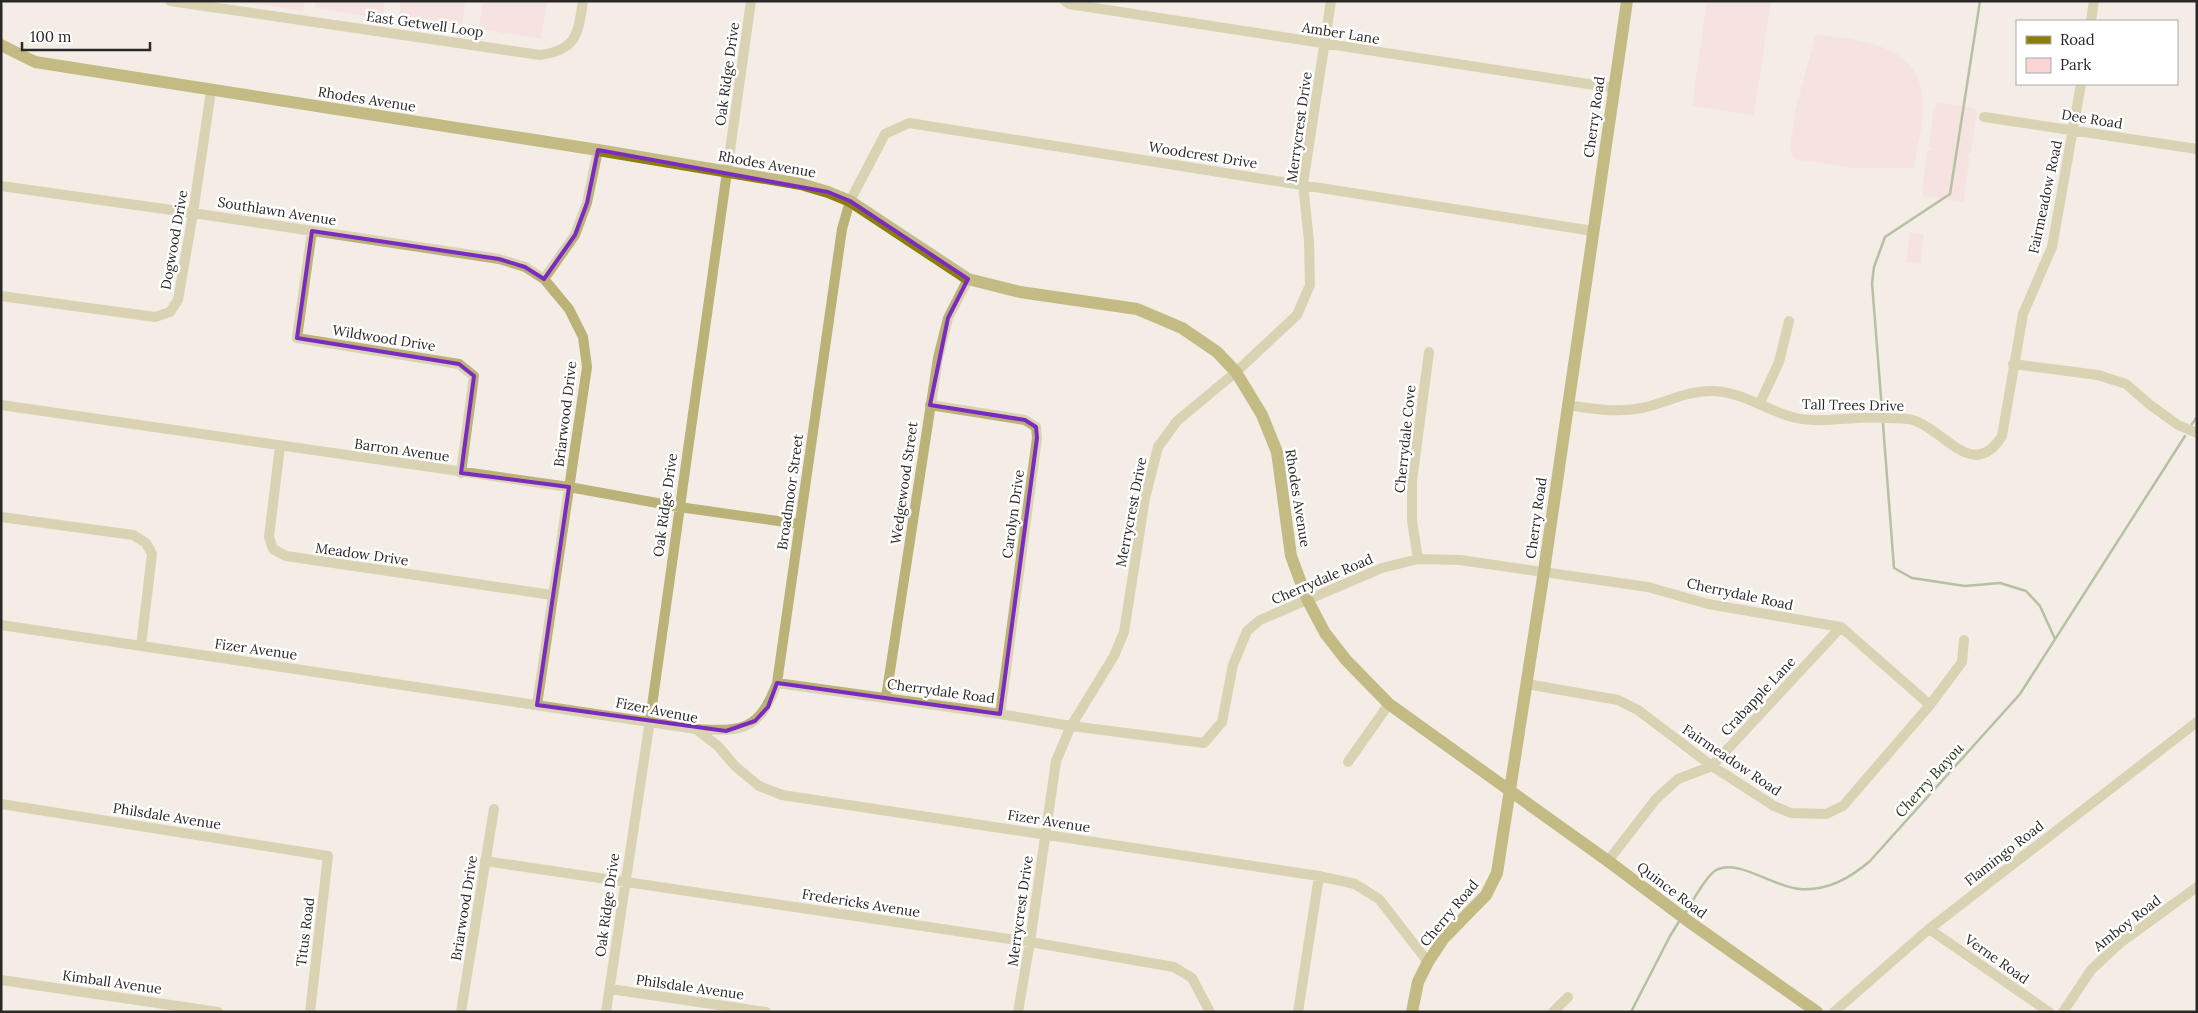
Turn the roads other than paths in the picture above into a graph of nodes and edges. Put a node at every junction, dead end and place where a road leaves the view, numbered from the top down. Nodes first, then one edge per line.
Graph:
1 (170, 1) edge
2 (583, 1) edge
3 (751, 1) edge
4 (1065, 1) edge
5 (1331, 1) edge
6 (1627, 1) edge
7 (2094, 1) edge
8 (2091, 20) edge
9 (1325, 44) junction
10 (1, 45) edge
11 (2081, 85) edge
12 (1614, 88) junction
13 (210, 91) junction
14 (1984, 117) dead end
15 (2074, 130) junction
16 (2197, 149) edge
17 (598, 150) junction
18 (727, 172) junction
19 (1303, 184) junction
20 (1, 186) edge
21 (850, 201) junction
22 (193, 213) junction
23 (312, 231) junction
24 (1593, 231) junction
25 (544, 279) junction
26 (968, 279) junction
27 (1, 296) edge
28 (1789, 321) dead end
29 (1429, 352) dead end
30 (2014, 364) junction
31 (1236, 372) junction
32 (1760, 403) junction
33 (1, 405) edge
34 (930, 405) junction
35 (1567, 405) junction
36 (2197, 433) edge
37 (280, 446) junction
38 (1985, 454) joint
39 (461, 473) junction
40 (569, 487) junction
41 (679, 507) junction
42 (1, 517) edge
43 (799, 524) junction
44 (1418, 559) junction
45 (1544, 571) junction
46 (552, 595) junction
47 (1307, 599) junction
48 (1, 625) edge
49 (1840, 627) junction
50 (1964, 640) dead end
51 (141, 646) junction
52 (777, 683) junction
53 (1527, 684) junction
54 (886, 697) junction
55 (1389, 704) junction
56 (537, 705) junction
57 (1930, 705) junction
58 (1000, 714) junction
59 (650, 720) junction
60 (2197, 722) edge
61 (1071, 726) junction
62 (696, 729) junction
63 (1348, 762) dead end
64 (1712, 766) junction
65 (1510, 790) junction
66 (1, 804) edge
67 (494, 809) dead end
68 (1045, 834) junction
69 (328, 856) joint
70 (1608, 861) junction
71 (485, 862) junction
72 (1319, 876) junction
73 (624, 881) junction
74 (2197, 887) edge
75 (1929, 929) junction
76 (1030, 942) junction
77 (1428, 962) junction
78 (1, 980) edge
79 (610, 989) junction
80 (1568, 996) dead end
81 (218, 1012) edge
82 (310, 1012) edge
83 (462, 1012) edge
84 (606, 1012) edge
85 (766, 1012) edge
86 (1018, 1012) edge
87 (1210, 1012) edge
88 (1298, 1012) edge
89 (1412, 1012) edge
90 (1553, 1012) edge
91 (1817, 1012) edge
92 (1834, 1012) edge
93 (2049, 1012) edge
94 (2063, 1012) edge

1 - 2 street, East Getwell Loop
3 - 18 street, Oak Ridge Drive
4 - 9 street, Amber Lane
5 - 9 street, Merrycrest Drive
6 - 12 main road, Cherry Road
7 - 8 street
9 - 12 street, Amber Lane
9 - 19 street, Merrycrest Drive
10 - 13 main road, Rhodes Avenue
11 - 15 street, Fairmeadow Road
12 - 24 main road, Cherry Road
13 - 17 main road, Rhodes Avenue
13 - 22 street, Dogwood Drive
14 - 15 street, Dee Road
15 - 16 street, Dee Road
15 - 30 street, Fairmeadow Road
17 - 18 main road, Rhodes Avenue
17 - 25 street
18 - 21 main road, Rhodes Avenue
18 - 41 street, Oak Ridge Drive
19 - 21 street, Woodcrest Drive
19 - 24 street, Woodcrest Drive
19 - 31 street, Merrycrest Drive
20 - 22 street, Southlawn Avenue
21 - 26 main road, Rhodes Avenue
21 - 43 street, Broadmoor Street
22 - 23 street, Southlawn Avenue
22 - 27 street, Dogwood Drive
23 - 25 street, Southlawn Avenue
23 - 39 street, Wildwood Drive
24 - 35 main road, Cherry Road
25 - 40 street, Briarwood Drive
26 - 31 main road, Rhodes Avenue
26 - 34 street, Wedgewood Street
28 - 32 street
29 - 44 street, Cherrydale Cove
30 - 36 street
30 - 38 street, Fairmeadow Road
31 - 47 main road, Rhodes Avenue
31 - 61 street, Merrycrest Drive
32 - 35 street, Tall Trees Drive
32 - 38 street, Tall Trees Drive
33 - 37 street, Barron Avenue
34 - 54 street, Wedgewood Street
34 - 58 street, Carolyn Drive
35 - 45 main road, Cherry Road
37 - 39 street, Barron Avenue
37 - 46 street, Meadow Drive
39 - 40 street, Barron Avenue
40 - 41 street, Barron Avenue
40 - 46 street, Briarwood Drive
41 - 43 street, Barron Avenue
41 - 59 street, Oak Ridge Drive
42 - 51 street
43 - 52 street, Broadmoor Street
44 - 45 street, Cherrydale Road
44 - 47 street, Cherrydale Road
45 - 49 street, Cherrydale Road
45 - 53 main road, Cherry Road
46 - 56 street, Briarwood Drive
47 - 55 main road, Rhodes Avenue
47 - 61 street, Cherrydale Road
48 - 51 street, Fizer Avenue
49 - 57 street
49 - 64 street, Crabapple Lane
50 - 57 street, Fairmeadow Road
51 - 56 street, Fizer Avenue
52 - 54 street, Cherrydale Road
52 - 62 street, Broadmoor Street
53 - 64 street, Fairmeadow Road
53 - 65 main road, Cherry Road
54 - 58 street, Cherrydale Road
55 - 63 street
55 - 65 main road, Rhodes Avenue
56 - 59 street, Fizer Avenue
57 - 64 street, Fairmeadow Road
58 - 61 street, Cherrydale Road
59 - 62 street, Fizer Avenue
59 - 73 street, Oak Ridge Drive
60 - 75 street, Flamingo Road
61 - 68 street, Merrycrest Drive
62 - 68 street, Fizer Avenue
64 - 70 street, Crabapple Lane
65 - 70 main road, Quince Road
65 - 77 main road, Cherry Road
66 - 69 street, Philsdale Avenue
67 - 71 street, Briarwood Drive
68 - 72 street, Fizer Avenue
68 - 76 street, Merrycrest Drive
69 - 82 street, Titus Road
70 - 91 main road, Quince Road
71 - 73 street, Fredericks Avenue
71 - 83 street, Briarwood Drive
72 - 77 street, Fizer Avenue
72 - 88 street
73 - 76 street, Fredericks Avenue
73 - 79 street, Oak Ridge Drive
74 - 94 street, Amboy Road
75 - 92 street, Flamingo Road
75 - 93 street, Verne Road
76 - 86 street, Merrycrest Drive
76 - 87 street, Fredericks Avenue
77 - 89 main road, Cherry Road
78 - 81 street, Kimball Avenue
79 - 84 street, Oak Ridge Drive
79 - 85 street, Philsdale Avenue
80 - 90 street

